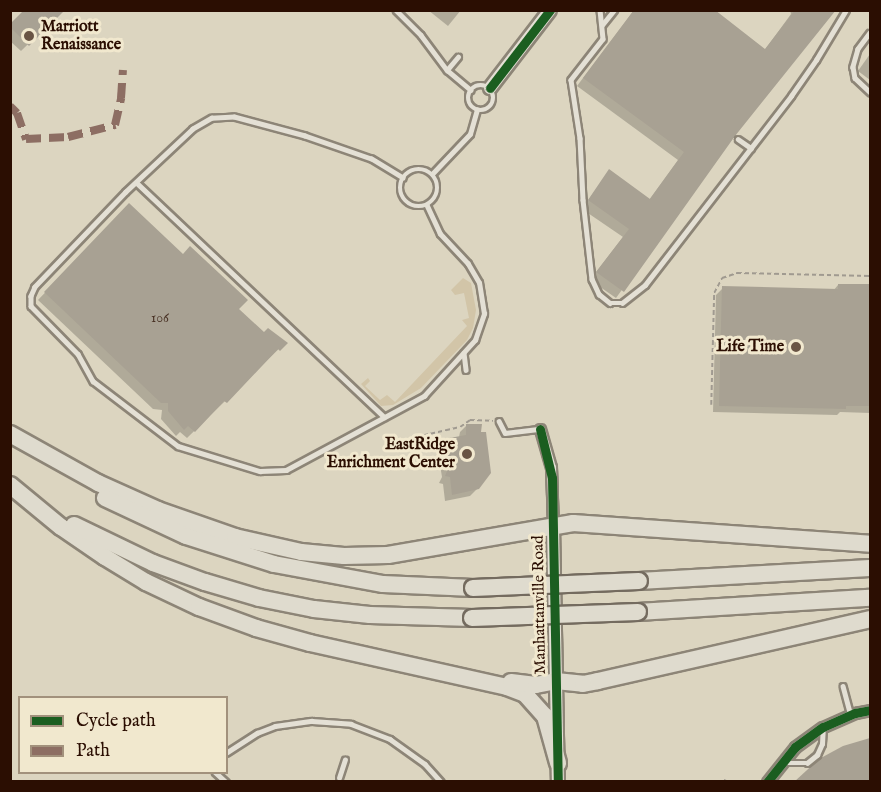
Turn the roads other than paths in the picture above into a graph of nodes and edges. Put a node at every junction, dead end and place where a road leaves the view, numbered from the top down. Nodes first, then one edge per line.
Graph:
1 (396, 10) edge
2 (550, 10) edge
3 (600, 10) edge
4 (614, 10) edge
5 (846, 10) edge
6 (602, 25) junction
7 (870, 33) edge
8 (603, 39) junction
9 (608, 45) dead end
10 (458, 57) dead end
11 (447, 69) junction
12 (490, 88) junction
13 (471, 90) junction
14 (870, 92) edge
15 (477, 110) junction
16 (738, 139) dead end
17 (750, 148) junction
18 (432, 174) junction
19 (403, 178) junction
20 (138, 184) junction
21 (427, 206) junction
22 (464, 353) junction
23 (466, 370) dead end
24 (384, 417) junction
25 (499, 421) road end
26 (540, 429) joint
27 (10, 436) edge
28 (10, 484) edge
29 (553, 526) junction
30 (870, 544) edge
31 (870, 568) edge
32 (870, 598) edge
33 (870, 619) edge
34 (430, 670) junction
35 (556, 681) junction
36 (843, 686) dead end
37 (870, 710) edge
38 (851, 715) junction
39 (823, 727) junction
40 (228, 752) edge
41 (345, 760) dead end
42 (781, 762) junction
43 (558, 763) junction
44 (339, 778) dead end
45 (441, 782) edge
46 (558, 782) edge
47 (767, 782) edge

1 - 11 lane
2 - 12 street
3 - 6 lane
4 - 6 lane
5 - 17 lane
6 - 8 lane
7 - 14 lane
8 - 9 lane
8 - 17 lane
10 - 11 lane
11 - 13 lane
12 - 13 lane
12 - 15 lane
13 - 15 lane
15 - 18 lane
16 - 17 lane
18 - 19 lane
18 - 21 lane
19 - 20 lane
19 - 21 lane
20 - 24 lane
20 - 24 lane
21 - 22 lane
22 - 23 lane
22 - 24 lane
25 - 26 lane
26 - 29 street, Manhattanville Road
27 - 29 highway
27 - 31 highway, bridge
28 - 32 highway, bridge
28 - 34 highway
29 - 30 highway
29 - 35 street, Manhattanville Road
33 - 35 highway
34 - 35 highway
34 - 43 highway
35 - 43 street, Manhattanville Road
36 - 38 lane
37 - 38 street
38 - 39 street
39 - 42 street
39 - 42 lane
40 - 45 lane
41 - 44 lane
42 - 47 street
43 - 46 street, Manhattanville Road

